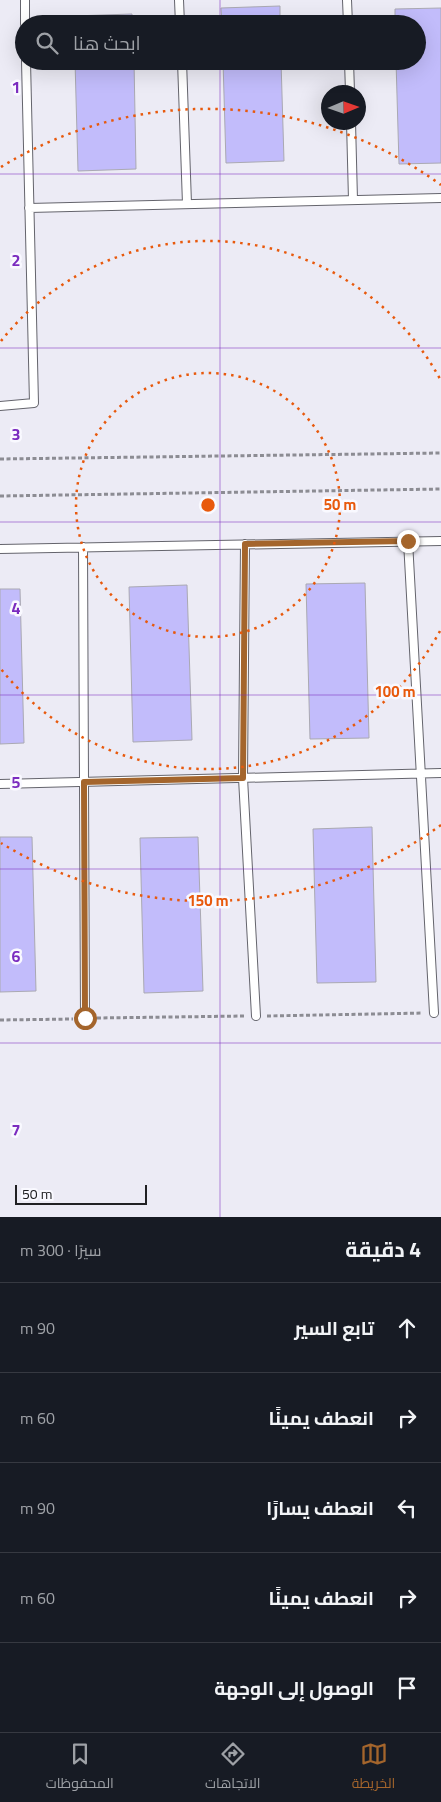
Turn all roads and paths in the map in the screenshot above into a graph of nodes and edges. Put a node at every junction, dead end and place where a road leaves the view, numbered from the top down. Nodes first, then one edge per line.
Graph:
1 (24, 0) edge
2 (180, 0) edge
3 (347, 0) edge
4 (25, 15) edge
5 (180, 15) edge
6 (348, 15) edge
7 (26, 70) edge
8 (182, 70) edge
9 (349, 70) edge
10 (350, 85) edge
11 (351, 130) edge
12 (441, 198) edge
13 (353, 200) junction
14 (187, 204) junction
15 (29, 208) junction
16 (0, 406) edge
17 (441, 454) edge
18 (0, 458) edge
19 (441, 489) edge
20 (0, 496) edge
21 (408, 541) junction
22 (441, 541) edge
23 (245, 544) junction
24 (83, 547) junction
25 (0, 549) edge
26 (441, 772) edge
27 (421, 773) junction
28 (243, 778) junction
29 (84, 782) junction
30 (0, 784) edge
31 (434, 1013) joint
32 (256, 1016) junction
33 (85, 1018) junction
34 (0, 1020) edge

1 - 4 lane
2 - 5 lane
3 - 6 lane
7 - 15 lane
8 - 14 lane
9 - 10 lane
11 - 13 lane
12 - 13 lane
13 - 14 lane
14 - 15 lane
15 - 16 lane
17 - 18 path
19 - 20 path
21 - 22 lane
21 - 23 lane
21 - 27 lane
23 - 24 lane
23 - 28 lane
24 - 25 lane
24 - 29 lane
26 - 27 lane
27 - 28 lane
27 - 31 lane
28 - 29 lane
28 - 32 lane
29 - 30 lane
29 - 33 lane
31 - 32 path
32 - 33 path
33 - 34 path

